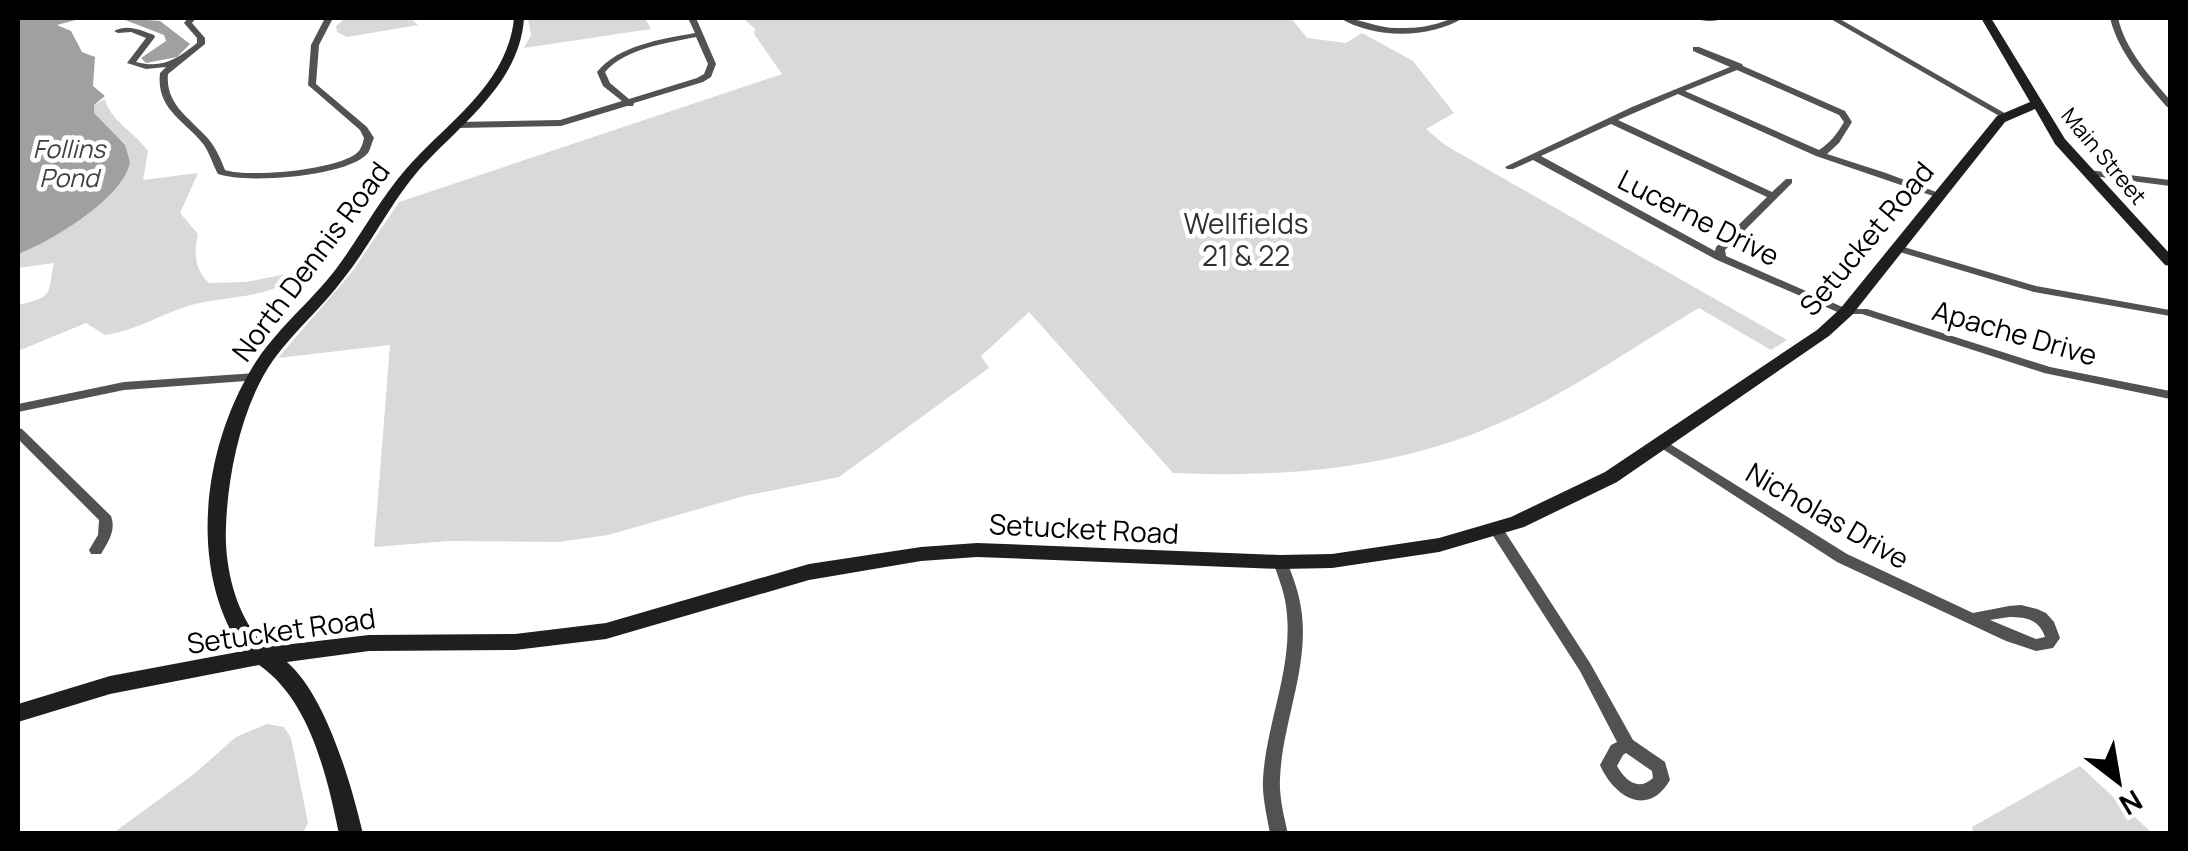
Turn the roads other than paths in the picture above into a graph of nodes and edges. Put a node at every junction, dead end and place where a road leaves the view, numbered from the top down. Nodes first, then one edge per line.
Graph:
1 (192, 18) edge
2 (329, 18) edge
3 (519, 18) edge
4 (692, 18) edge
5 (1344, 18) edge
6 (1459, 18) edge
7 (1700, 18) edge
8 (1719, 18) edge
9 (1832, 18) edge
10 (1986, 18) edge
11 (2114, 18) edge
12 (118, 31) dead end
13 (697, 34) junction
14 (1696, 49) dead end
15 (176, 64) junction
16 (1738, 66) junction
17 (1677, 92) junction
18 (630, 104) junction
19 (2036, 104) junction
20 (2170, 105) edge
21 (2004, 116) junction
22 (1612, 121) junction
23 (456, 125) junction
24 (2052, 128) junction
25 (1819, 154) junction
26 (1536, 157) junction
27 (1510, 167) dead end
28 (2088, 173) junction
29 (1789, 181) dead end
30 (2170, 183) edge
31 (1939, 195) junction
32 (1774, 197) junction
33 (1896, 248) junction
34 (1722, 258) junction
35 (2170, 262) edge
36 (1846, 312) junction
37 (2170, 314) edge
38 (256, 378) junction
39 (2170, 396) edge
40 (18, 408) edge
41 (18, 432) edge
42 (1662, 444) junction
43 (1494, 528) junction
44 (96, 550) dead end
45 (1280, 562) junction
46 (1974, 618) junction
47 (261, 656) junction
48 (18, 713) edge
49 (1627, 745) dead end
50 (351, 834) edge
51 (1280, 834) edge

1 - 15 street
2 - 15 street
3 - 23 main road, North Dennis Road
4 - 13 street
5 - 6 street
7 - 8 street
9 - 21 street
10 - 19 main road, Main Street
11 - 20 street
12 - 15 street
13 - 18 street
13 - 18 street
14 - 16 street
16 - 17 street
16 - 25 street
17 - 22 street
17 - 25 street
18 - 23 street
19 - 21 main road, Setucket Road
19 - 24 main road, Main Street
21 - 24 main road
21 - 31 main road, Setucket Road
22 - 26 street
22 - 32 street
23 - 38 main road, North Dennis Road
24 - 28 main road, Main Street
25 - 31 street
26 - 27 street
26 - 34 street, Lucerne Drive
28 - 30 street
28 - 35 main road, Main Street
29 - 32 street
31 - 33 main road, Setucket Road
32 - 34 street
33 - 36 main road, Setucket Road
33 - 37 street
34 - 36 street, Lucerne Drive
36 - 39 street, Apache Drive
36 - 42 main road, Setucket Road
38 - 40 street
38 - 47 main road, North Dennis Road
41 - 44 street
42 - 43 main road, Setucket Road
42 - 46 street, Nicholas Drive
43 - 45 main road, Setucket Road
43 - 49 street
45 - 47 main road, Setucket Road
45 - 51 street
46 - 46 street, Nicholas Drive
47 - 48 main road, Setucket Road
47 - 50 main road, North Dennis Road

